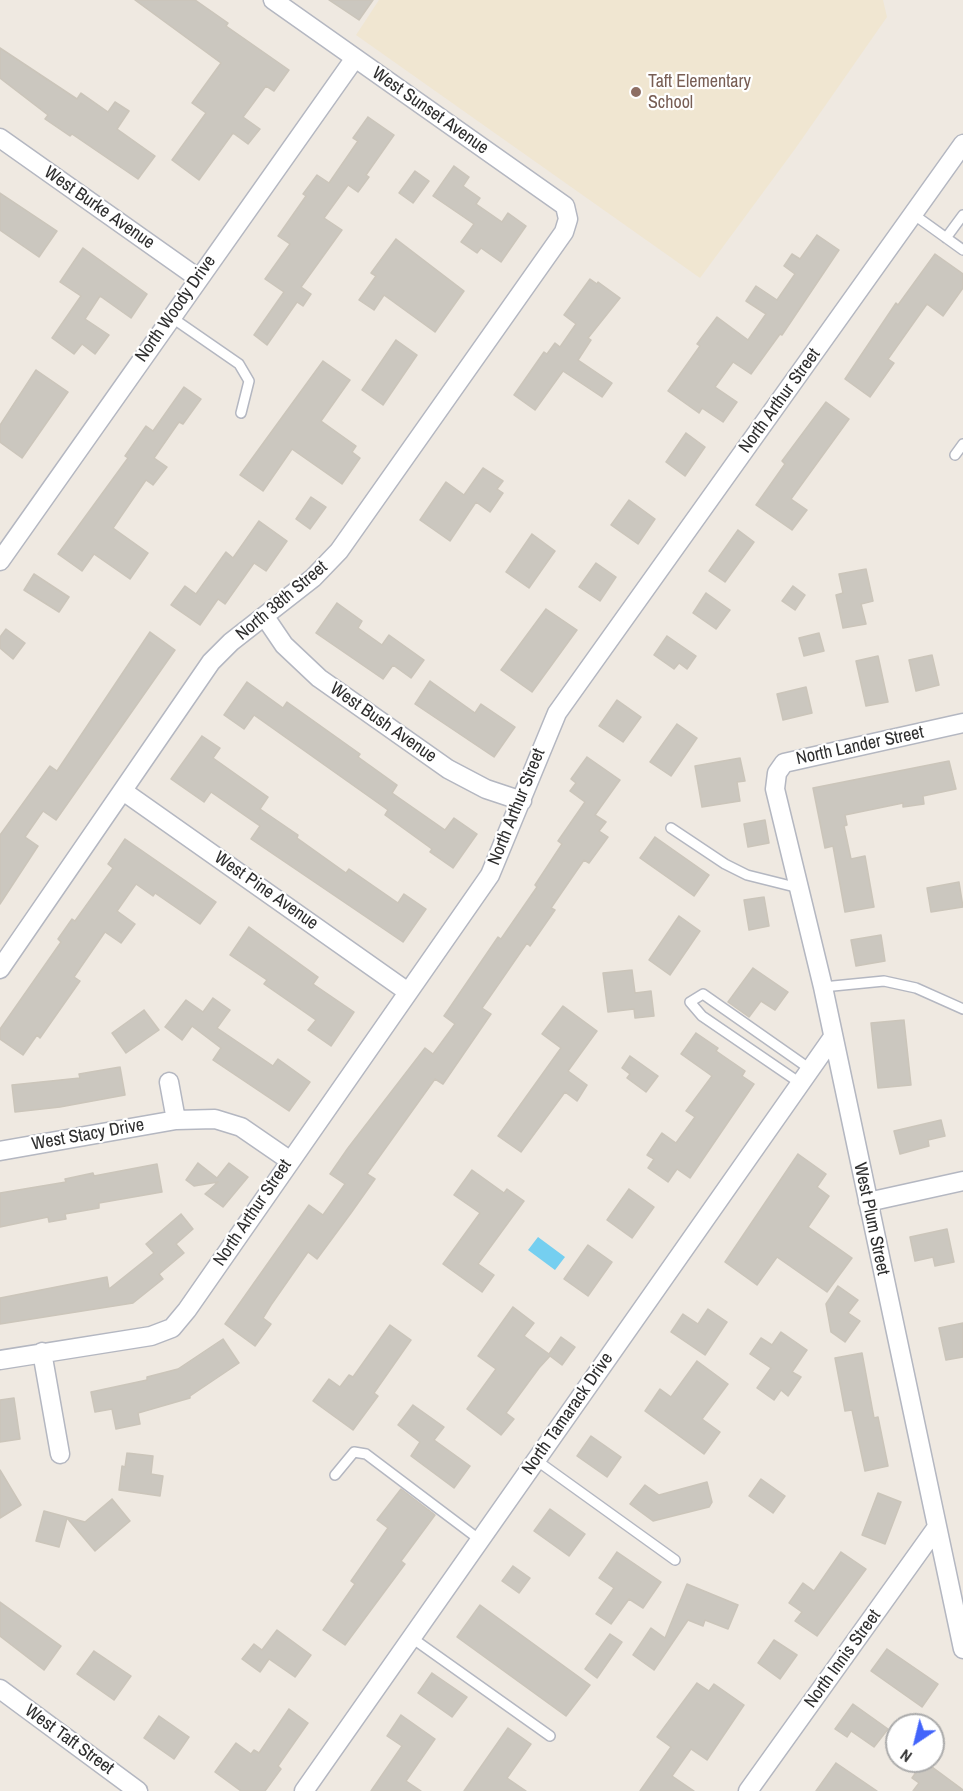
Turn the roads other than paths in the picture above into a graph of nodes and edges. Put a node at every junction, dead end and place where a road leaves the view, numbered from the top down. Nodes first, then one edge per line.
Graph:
1 (273, 0) edge
2 (355, 58) junction
3 (0, 138) edge
4 (963, 144) edge
5 (913, 214) junction
6 (963, 215) edge
7 (564, 232) joint
8 (946, 238) junction
9 (963, 250) edge
10 (198, 278) junction
11 (171, 317) junction
12 (241, 413) dead end
13 (963, 444) edge
14 (955, 455) dead end
15 (0, 561) edge
16 (265, 617) junction
17 (963, 723) edge
18 (775, 789) joint
19 (123, 791) junction
20 (522, 801) junction
21 (670, 828) dead end
22 (799, 888) junction
23 (0, 969) edge
24 (823, 987) junction
25 (408, 992) junction
26 (963, 1009) edge
27 (833, 1037) junction
28 (805, 1076) junction
29 (169, 1082) dead end
30 (176, 1120) junction
31 (0, 1151) edge
32 (289, 1160) junction
33 (963, 1181) edge
34 (868, 1202) junction
35 (42, 1352) junction
36 (0, 1360) edge
37 (60, 1454) dead end
38 (536, 1460) junction
39 (335, 1475) dead end
40 (937, 1527) junction
41 (480, 1540) junction
42 (675, 1560) dead end
43 (412, 1638) junction
44 (963, 1649) edge
45 (0, 1689) edge
46 (550, 1736) dead end
47 (138, 1791) edge
48 (304, 1791) edge
49 (748, 1791) edge

1 - 2 street, West Sunset Avenue
2 - 7 street, West Sunset Avenue
2 - 10 street, North Woody Drive
3 - 10 street, West Burke Avenue
4 - 5 street, North Arthur Street
5 - 8 lane
5 - 20 street, North Arthur Street
6 - 8 lane
7 - 16 street, North 38th Street
8 - 9 lane
10 - 11 street, North Woody Drive
11 - 12 lane
11 - 15 street, North Woody Drive
13 - 14 lane
16 - 19 street, North 38th Street
16 - 20 street, West Bush Avenue
17 - 18 street, North Lander Street
18 - 22 street, West Plum Street
19 - 23 street, North 38th Street
19 - 25 street, West Pine Avenue
20 - 25 street, North Arthur Street
21 - 22 lane
22 - 24 street, West Plum Street
24 - 26 lane
24 - 27 street, West Plum Street
25 - 32 street, North Arthur Street
27 - 28 street, North Tamarack Drive
27 - 34 street, West Plum Street
28 - 28 lane
28 - 38 street, North Tamarack Drive
29 - 30 street
30 - 31 street, West Stacy Drive
30 - 32 street, West Stacy Drive
32 - 35 street, North Arthur Street
33 - 34 street
34 - 40 street, West Plum Street
35 - 36 street, North Arthur Street
35 - 37 street
38 - 41 street, North Tamarack Drive
38 - 42 lane
39 - 41 lane
40 - 44 street, West Plum Street
40 - 49 street, North Innis Street
41 - 43 street, North Tamarack Drive
43 - 46 lane
43 - 48 street, North Tamarack Drive
45 - 47 street, West Taft Street

